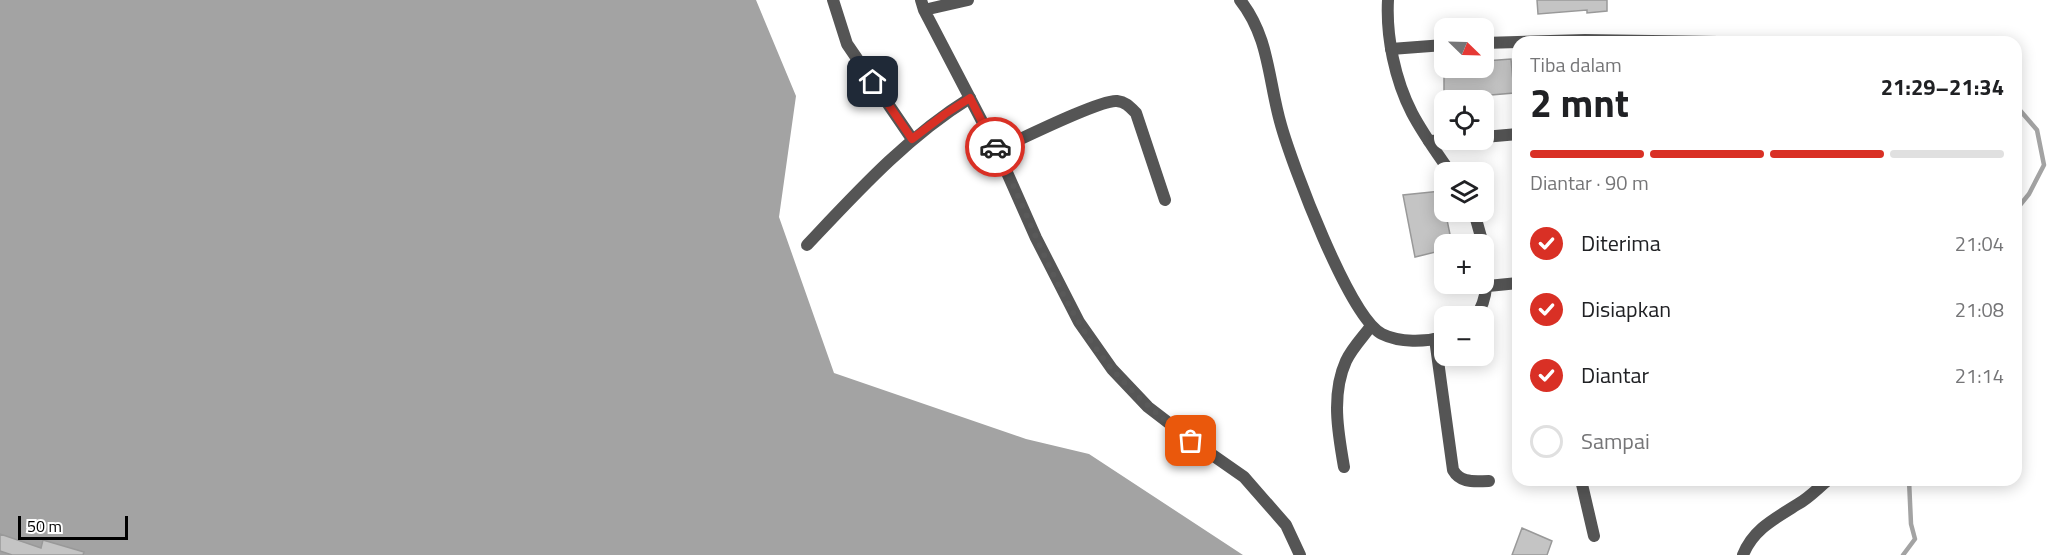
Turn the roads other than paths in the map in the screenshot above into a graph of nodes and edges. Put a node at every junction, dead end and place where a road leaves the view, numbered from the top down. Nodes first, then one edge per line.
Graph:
1 (833, 0) edge
2 (968, 0) edge
3 (1240, 0) edge
4 (1388, 0) edge
5 (922, 5) edge
6 (1512, 42) edge
7 (1494, 43) edge
8 (1434, 46) edge
9 (1391, 49) junction
10 (970, 98) junction
11 (1512, 135) edge
12 (1494, 136) edge
13 (912, 139) junction
14 (1429, 141) junction
15 (1434, 141) edge
16 (997, 150) junction
17 (1443, 162) edge
18 (1165, 200) dead end
19 (807, 245) dead end
20 (1512, 284) edge
21 (1494, 285) edge
22 (1371, 326) junction
23 (1434, 339) edge
24 (1443, 366) edge
25 (1344, 467) dead end
26 (1489, 481) dead end
27 (1582, 486) edge
28 (1821, 486) edge
29 (1594, 536) dead end
30 (1300, 555) edge
31 (1743, 555) edge

1 - 13 street
2 - 5 street
3 - 22 street
4 - 9 street
5 - 10 street
6 - 7 street
8 - 9 street
9 - 14 street
10 - 13 street
10 - 16 street
11 - 12 street
13 - 19 street
14 - 15 street
14 - 17 street
16 - 18 street
16 - 30 street
20 - 21 street
22 - 23 street
22 - 25 street
24 - 26 street
27 - 29 street
28 - 31 street

